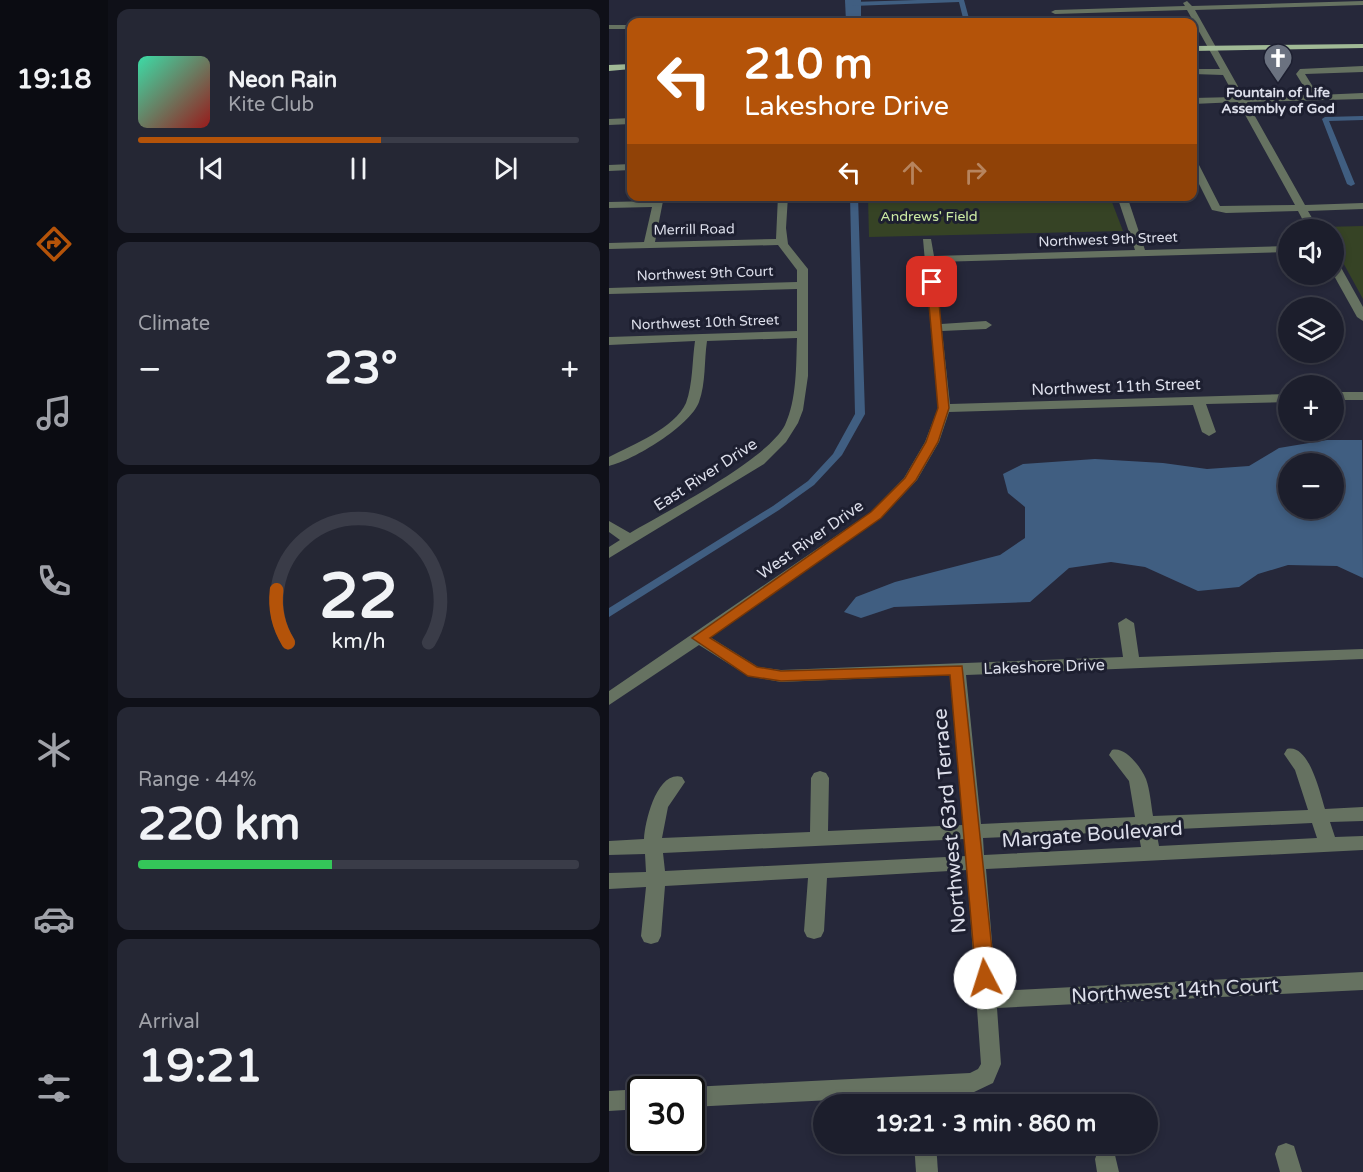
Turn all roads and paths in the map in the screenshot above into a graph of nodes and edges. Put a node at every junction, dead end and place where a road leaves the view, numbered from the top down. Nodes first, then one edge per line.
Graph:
1 (1051, 0) edge
2 (1185, 0) edge
3 (1363, 3) edge
4 (1190, 8) junction
5 (1055, 12) junction
6 (1057, 18) edge
7 (1196, 18) edge
8 (1197, 20) edge
9 (609, 27) edge
10 (627, 27) edge
11 (1363, 46) edge
12 (1197, 50) edge
13 (1215, 52) junction
14 (1363, 52) edge
15 (1197, 55) edge
16 (627, 67) edge
17 (609, 68) edge
18 (1363, 69) edge
19 (1197, 72) edge
20 (1225, 72) junction
21 (627, 74) edge
22 (609, 75) edge
23 (1363, 96) edge
24 (1315, 97) junction
25 (1241, 99) junction
26 (1197, 101) edge
27 (627, 121) edge
28 (609, 122) edge
29 (627, 167) edge
30 (609, 168) edge
31 (1197, 171) edge
32 (649, 201) edge
33 (659, 201) edge
34 (783, 201) edge
35 (1124, 201) edge
36 (609, 205) edge
37 (1363, 206) edge
38 (1302, 208) junction
39 (1308, 219) edge
40 (927, 241) dead end
41 (780, 242) junction
42 (649, 245) junction
43 (609, 246) edge
44 (1278, 249) edge
45 (1141, 253) junction
46 (929, 259) junction
47 (1344, 283) edge
48 (803, 285) junction
49 (609, 291) edge
50 (1363, 317) edge
51 (986, 325) dead end
52 (937, 328) junction
53 (802, 334) junction
54 (701, 338) junction
55 (609, 340) edge
56 (1344, 396) edge
57 (1363, 396) edge
58 (1278, 398) edge
59 (1198, 400) junction
60 (944, 408) junction
61 (1209, 432) dead end
62 (609, 462) edge
63 (609, 525) edge
64 (630, 540) junction
65 (609, 553) edge
66 (1126, 623) dead end
67 (699, 638) junction
68 (1363, 654) edge
69 (1132, 663) junction
70 (957, 669) junction
71 (609, 699) edge
72 (1293, 754) dead end
73 (1118, 755) dead end
74 (820, 778) dead end
75 (676, 782) dead end
76 (1363, 814) edge
77 (1318, 816) junction
78 (1145, 823) junction
79 (973, 831) junction
80 (819, 839) junction
81 (1329, 845) junction
82 (1363, 845) edge
83 (654, 846) junction
84 (609, 848) edge
85 (1151, 852) junction
86 (976, 864) junction
87 (818, 871) junction
88 (656, 878) junction
89 (609, 881) edge
90 (814, 931) dead end
91 (651, 936) dead end
92 (1363, 981) edge
93 (987, 1000) junction
94 (926, 1094) edge
95 (813, 1096) edge
96 (705, 1097) edge
97 (627, 1100) edge
98 (609, 1101) edge
99 (926, 1154) edge
100 (927, 1172) edge

1 - 5 street
2 - 4 street
3 - 4 street
4 - 5 street
4 - 7 street
5 - 6 street
8 - 13 street
9 - 10 street
11 - 13 main road
12 - 13 main road
13 - 14 main road
13 - 15 main road
13 - 20 street
16 - 17 main road
18 - 24 street
19 - 20 street
20 - 25 street
21 - 22 main road
23 - 24 street
24 - 25 street
25 - 26 street
25 - 38 street
27 - 28 street
29 - 30 street
31 - 38 street
32 - 36 street
33 - 42 street
34 - 41 street
35 - 45 street
37 - 38 street
38 - 39 street
40 - 46 street, West River Drive
41 - 42 street, Merrill Road
41 - 48 street, East River Drive
42 - 43 street, Merrill Road
44 - 45 street, Northwest 9th Street
45 - 46 street, Northwest 9th Street
46 - 52 street, West River Drive
47 - 50 street
48 - 49 street, Northwest 9th Court
48 - 53 street, East River Drive
51 - 52 street
52 - 60 street, West River Drive
53 - 54 street, Northwest 10th Street
53 - 64 street, East River Drive
54 - 55 street, Northwest 10th Street
54 - 62 street
56 - 57 street
58 - 59 street, Northwest 11th Street
59 - 60 street, Northwest 11th Street
59 - 61 street
60 - 67 street, West River Drive
63 - 64 street
64 - 65 street, East River Drive
66 - 69 street
67 - 70 street, Lakeshore Drive
67 - 71 street, West River Drive
68 - 69 street, Lakeshore Drive
69 - 70 street, Lakeshore Drive
70 - 79 street, Northwest 63rd Terrace
72 - 77 street
73 - 78 street
74 - 80 street
75 - 83 street
76 - 77 street, Margate Boulevard
77 - 78 street, Margate Boulevard
77 - 81 street
78 - 79 street, Margate Boulevard
78 - 85 street
79 - 80 street, Margate Boulevard
79 - 86 street, Northwest 63rd Terrace
80 - 83 street, Margate Boulevard
81 - 82 street, Margate Boulevard
81 - 85 street, Margate Boulevard
83 - 84 street, Margate Boulevard
83 - 88 street
85 - 86 street, Margate Boulevard
86 - 87 street, Margate Boulevard
86 - 93 street, Northwest 63rd Terrace
87 - 88 street, Margate Boulevard
87 - 90 street
88 - 89 street, Margate Boulevard
88 - 91 street
92 - 93 street, Northwest 14th Court
93 - 94 street, Northwest 63rd Terrace
95 - 96 street
97 - 98 street
99 - 100 street

